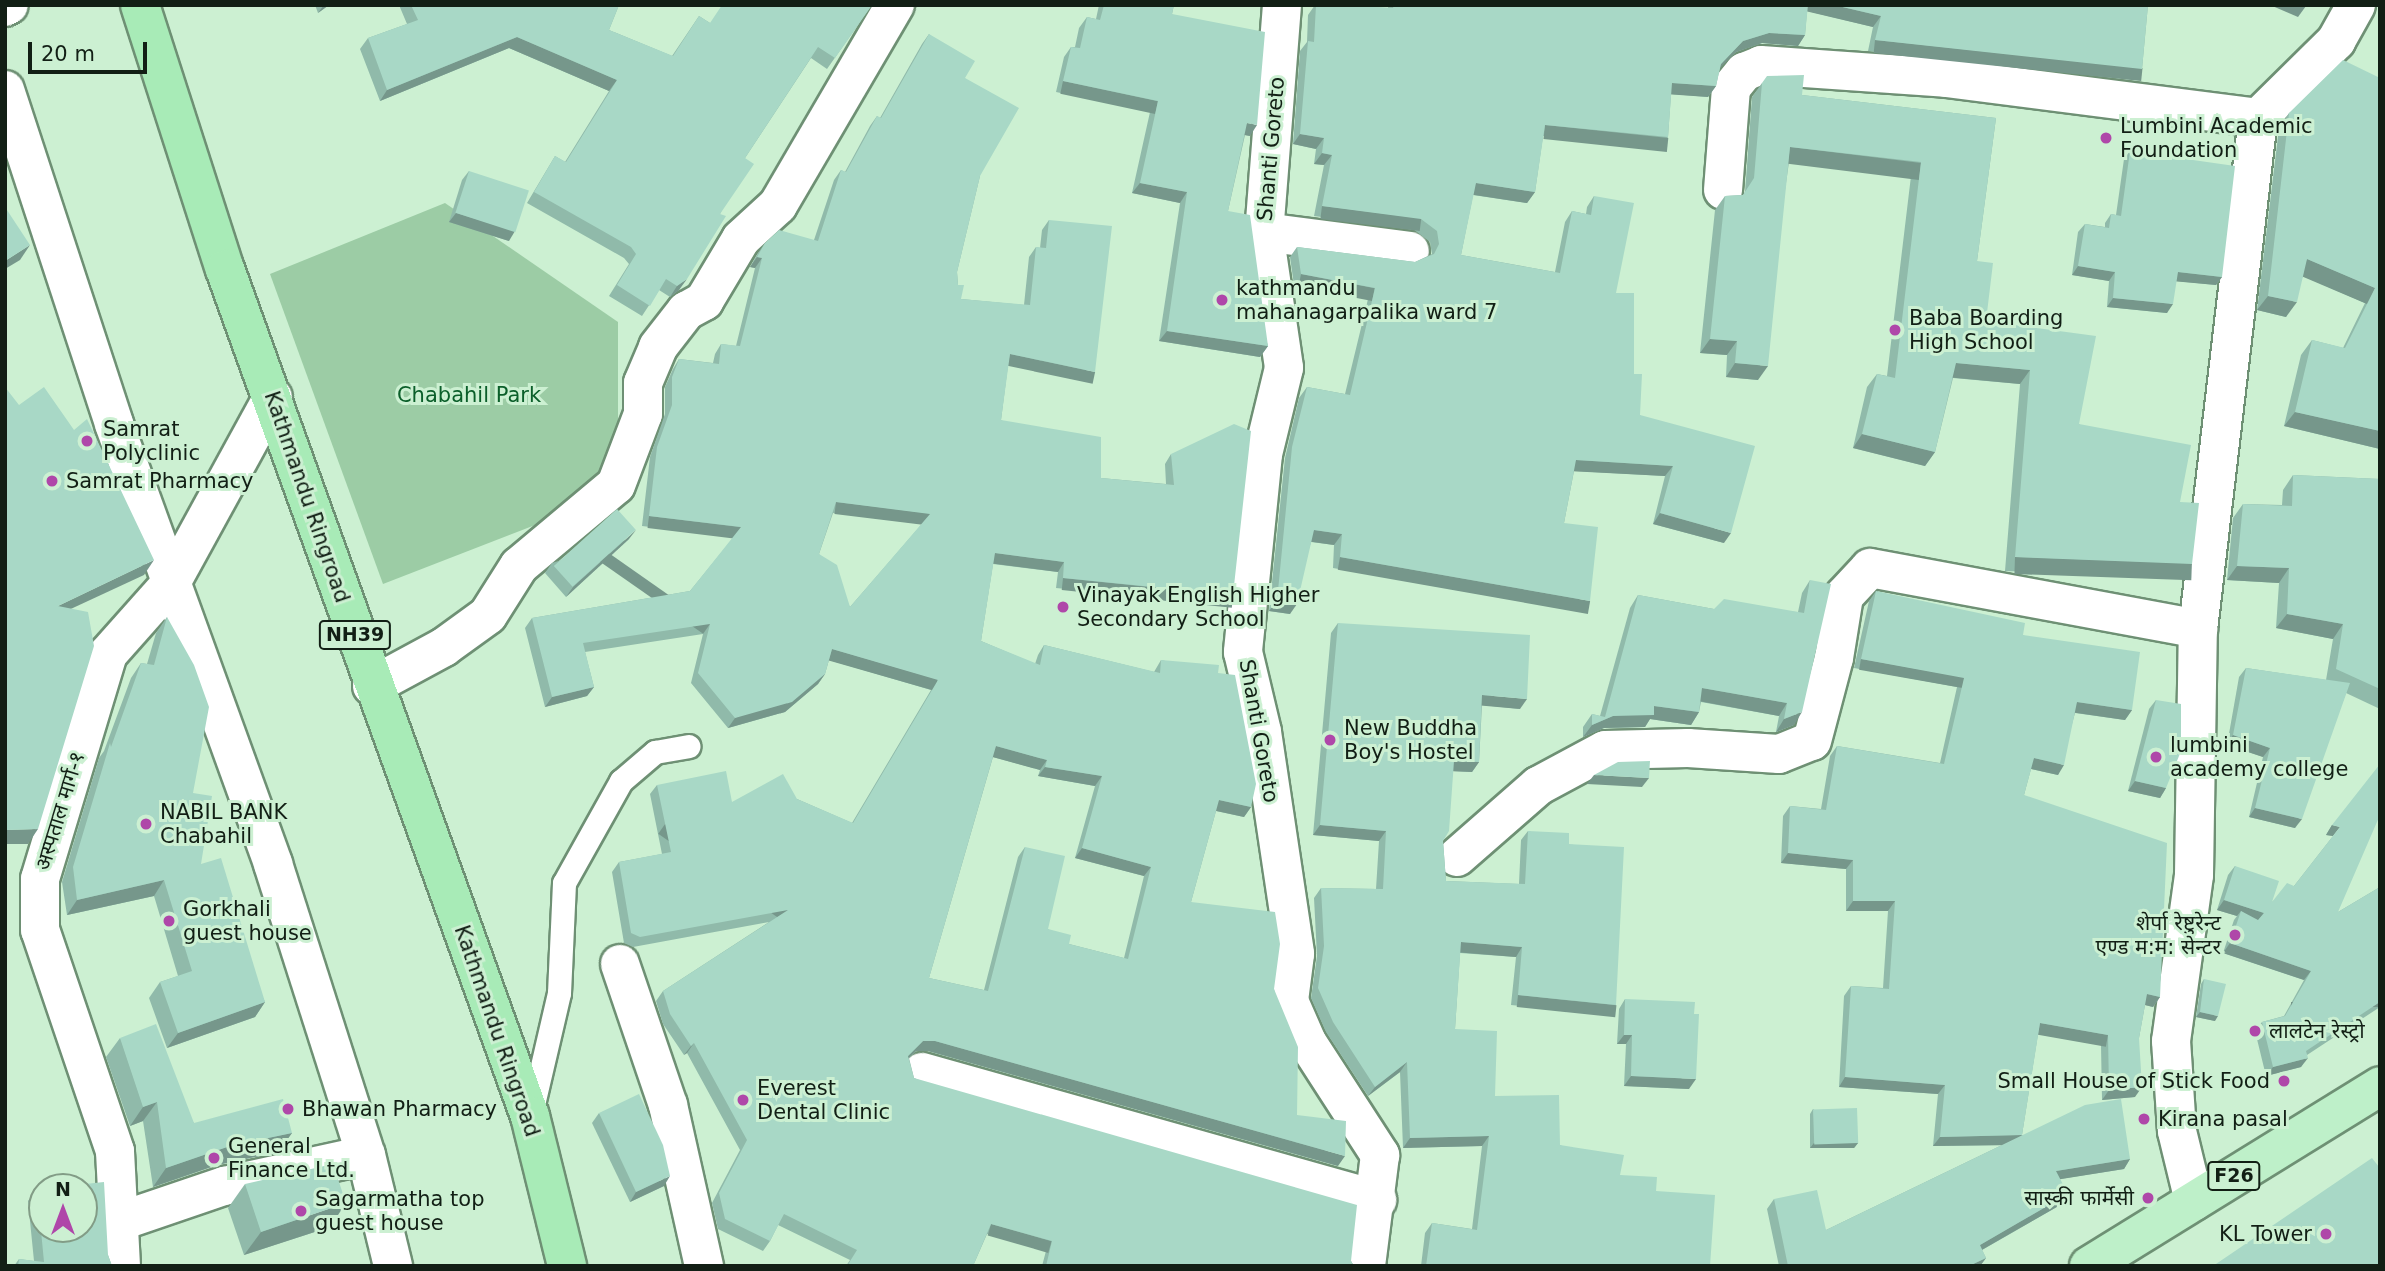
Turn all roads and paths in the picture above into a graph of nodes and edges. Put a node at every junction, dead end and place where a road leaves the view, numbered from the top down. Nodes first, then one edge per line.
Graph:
1 (140, 5) edge
2 (895, 5) edge
3 (1282, 5) edge
4 (2356, 5) edge
5 (5, 90) edge
6 (2258, 118) junction
7 (1723, 190) dead end
8 (1264, 232) junction
9 (1410, 251) dead end
10 (273, 397) junction
11 (171, 583) junction
12 (2198, 629) junction
13 (372, 686) junction
14 (688, 746) dead end
15 (1457, 857) dead end
16 (620, 964) dead end
17 (922, 1072) dead end
18 (2380, 1086) edge
19 (530, 1116) junction
20 (366, 1155) junction
21 (1377, 1200) junction
22 (2194, 1201) junction
23 (121, 1221) junction
24 (121, 1266) edge
25 (393, 1266) edge
26 (567, 1266) edge
27 (704, 1266) edge
28 (1366, 1266) edge
29 (2089, 1266) edge

1 - 10 highway, Kathmandu Ringroad / NH39
2 - 13 street
3 - 8 street, Shanti Goreto
4 - 6 street
5 - 11 street
6 - 7 street
6 - 12 street
8 - 9 street
8 - 21 street, Shanti Goreto
10 - 11 street, अस्पताल मार्ग-१
10 - 13 highway, Kathmandu Ringroad / NH39
11 - 20 street
11 - 23 street, अस्पताल मार्ग-१
12 - 15 street
12 - 22 street
13 - 19 highway, Kathmandu Ringroad / NH39
14 - 19 lane
16 - 27 street
17 - 21 street
18 - 22 main road, F26
19 - 26 highway, Kathmandu Ringroad / NH39
20 - 23 street
20 - 25 street
21 - 28 street, Shanti Goreto
22 - 29 main road, F26
23 - 24 street, अस्पताल मार्ग-१

